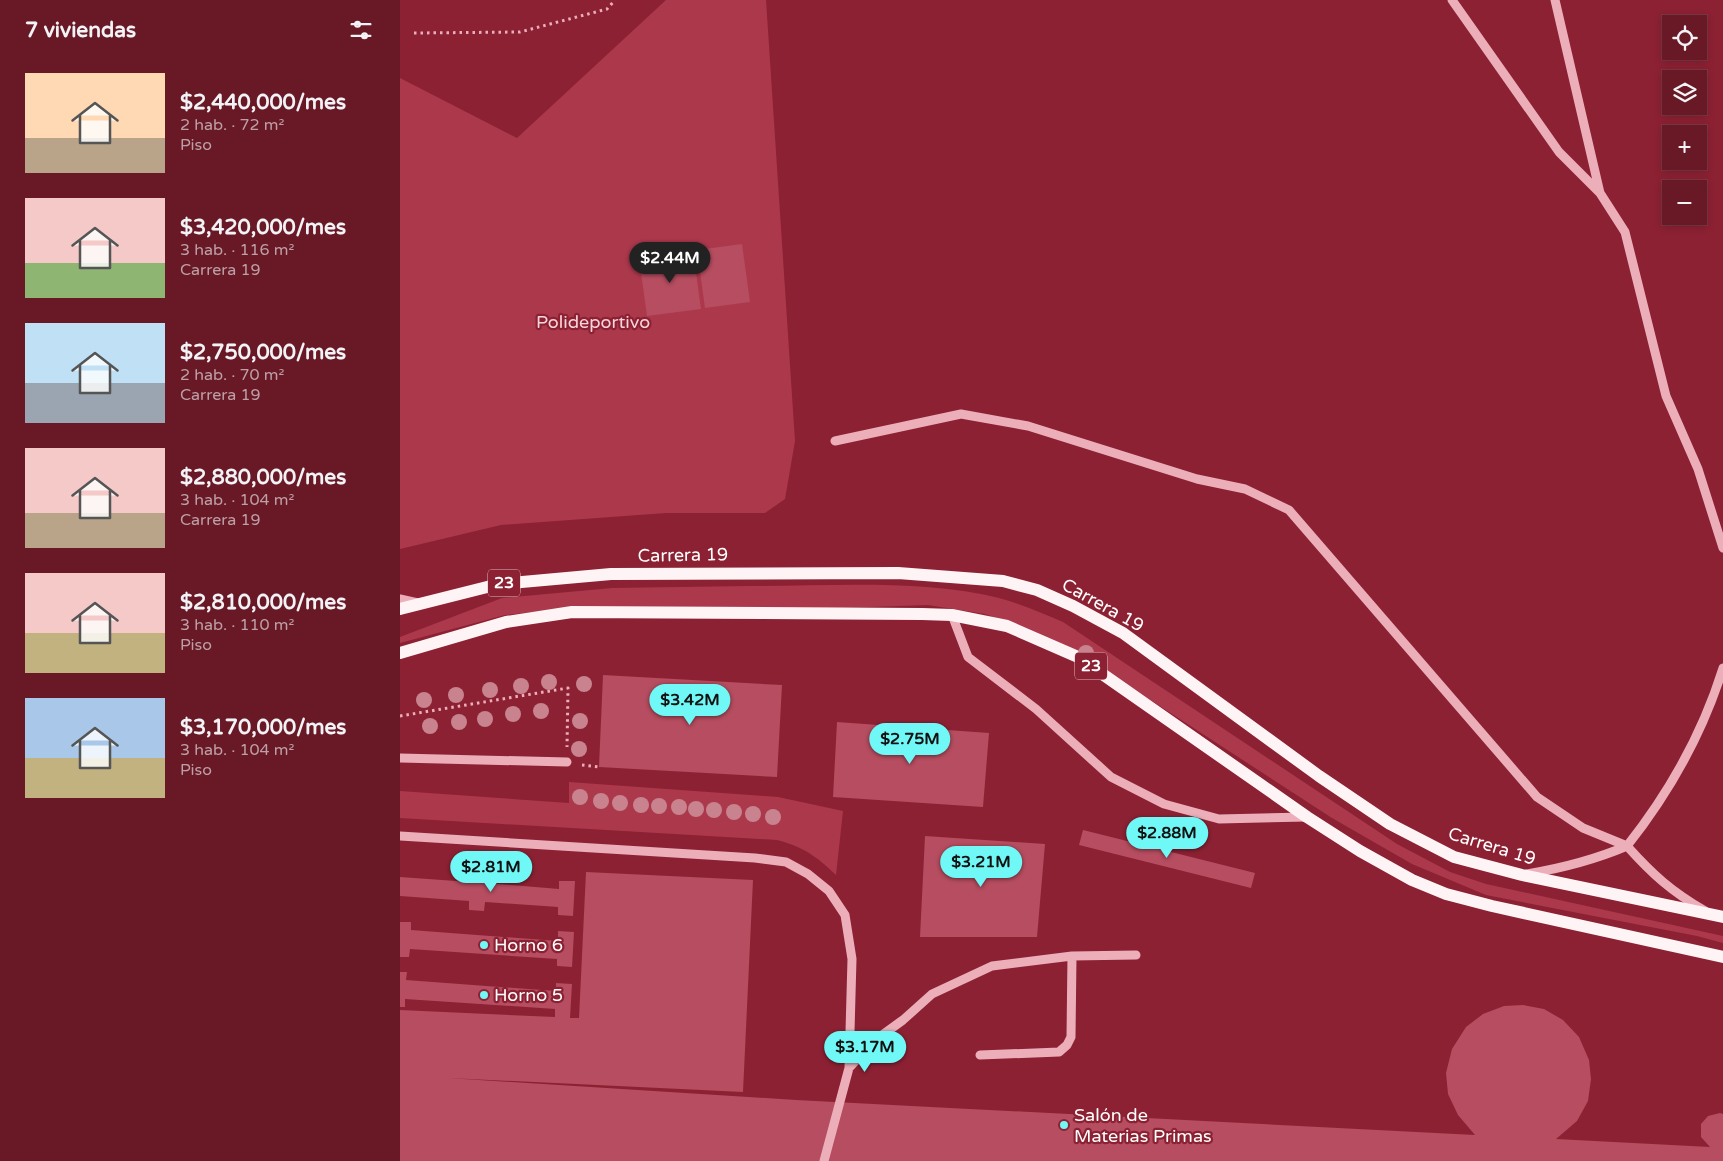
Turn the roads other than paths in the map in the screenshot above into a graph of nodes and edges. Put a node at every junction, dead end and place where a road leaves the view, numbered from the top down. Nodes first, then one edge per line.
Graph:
1 (1452, 0) edge
2 (1555, 0) edge
3 (1600, 193) junction
4 (835, 441) dead end
5 (1723, 548) edge
6 (400, 599) edge
7 (421, 603) junction
8 (400, 609) edge
9 (952, 615) junction
10 (400, 653) edge
11 (1723, 668) edge
12 (400, 758) edge
13 (567, 762) road end
14 (1307, 817) junction
15 (400, 836) edge
16 (1628, 846) junction
17 (1522, 875) junction
18 (1718, 916) edge
19 (1136, 955) dead end
20 (1072, 956) junction
21 (1723, 957) edge
22 (980, 1055) dead end
23 (849, 1068) junction
24 (824, 1161) edge

1 - 3 lane
2 - 3 lane
3 - 5 lane
4 - 16 lane
6 - 7 lane
7 - 8 main road, Carrera 19 / 23
7 - 17 main road, Carrera 19 / 23
9 - 10 main road, 23
9 - 14 main road, 23
9 - 14 lane
11 - 16 lane
12 - 13 lane
14 - 21 main road, 23
15 - 23 lane
16 - 17 lane
16 - 18 lane
17 - 18 main road, Carrera 19 / 23
19 - 20 lane
20 - 22 lane
20 - 23 lane
23 - 24 lane

